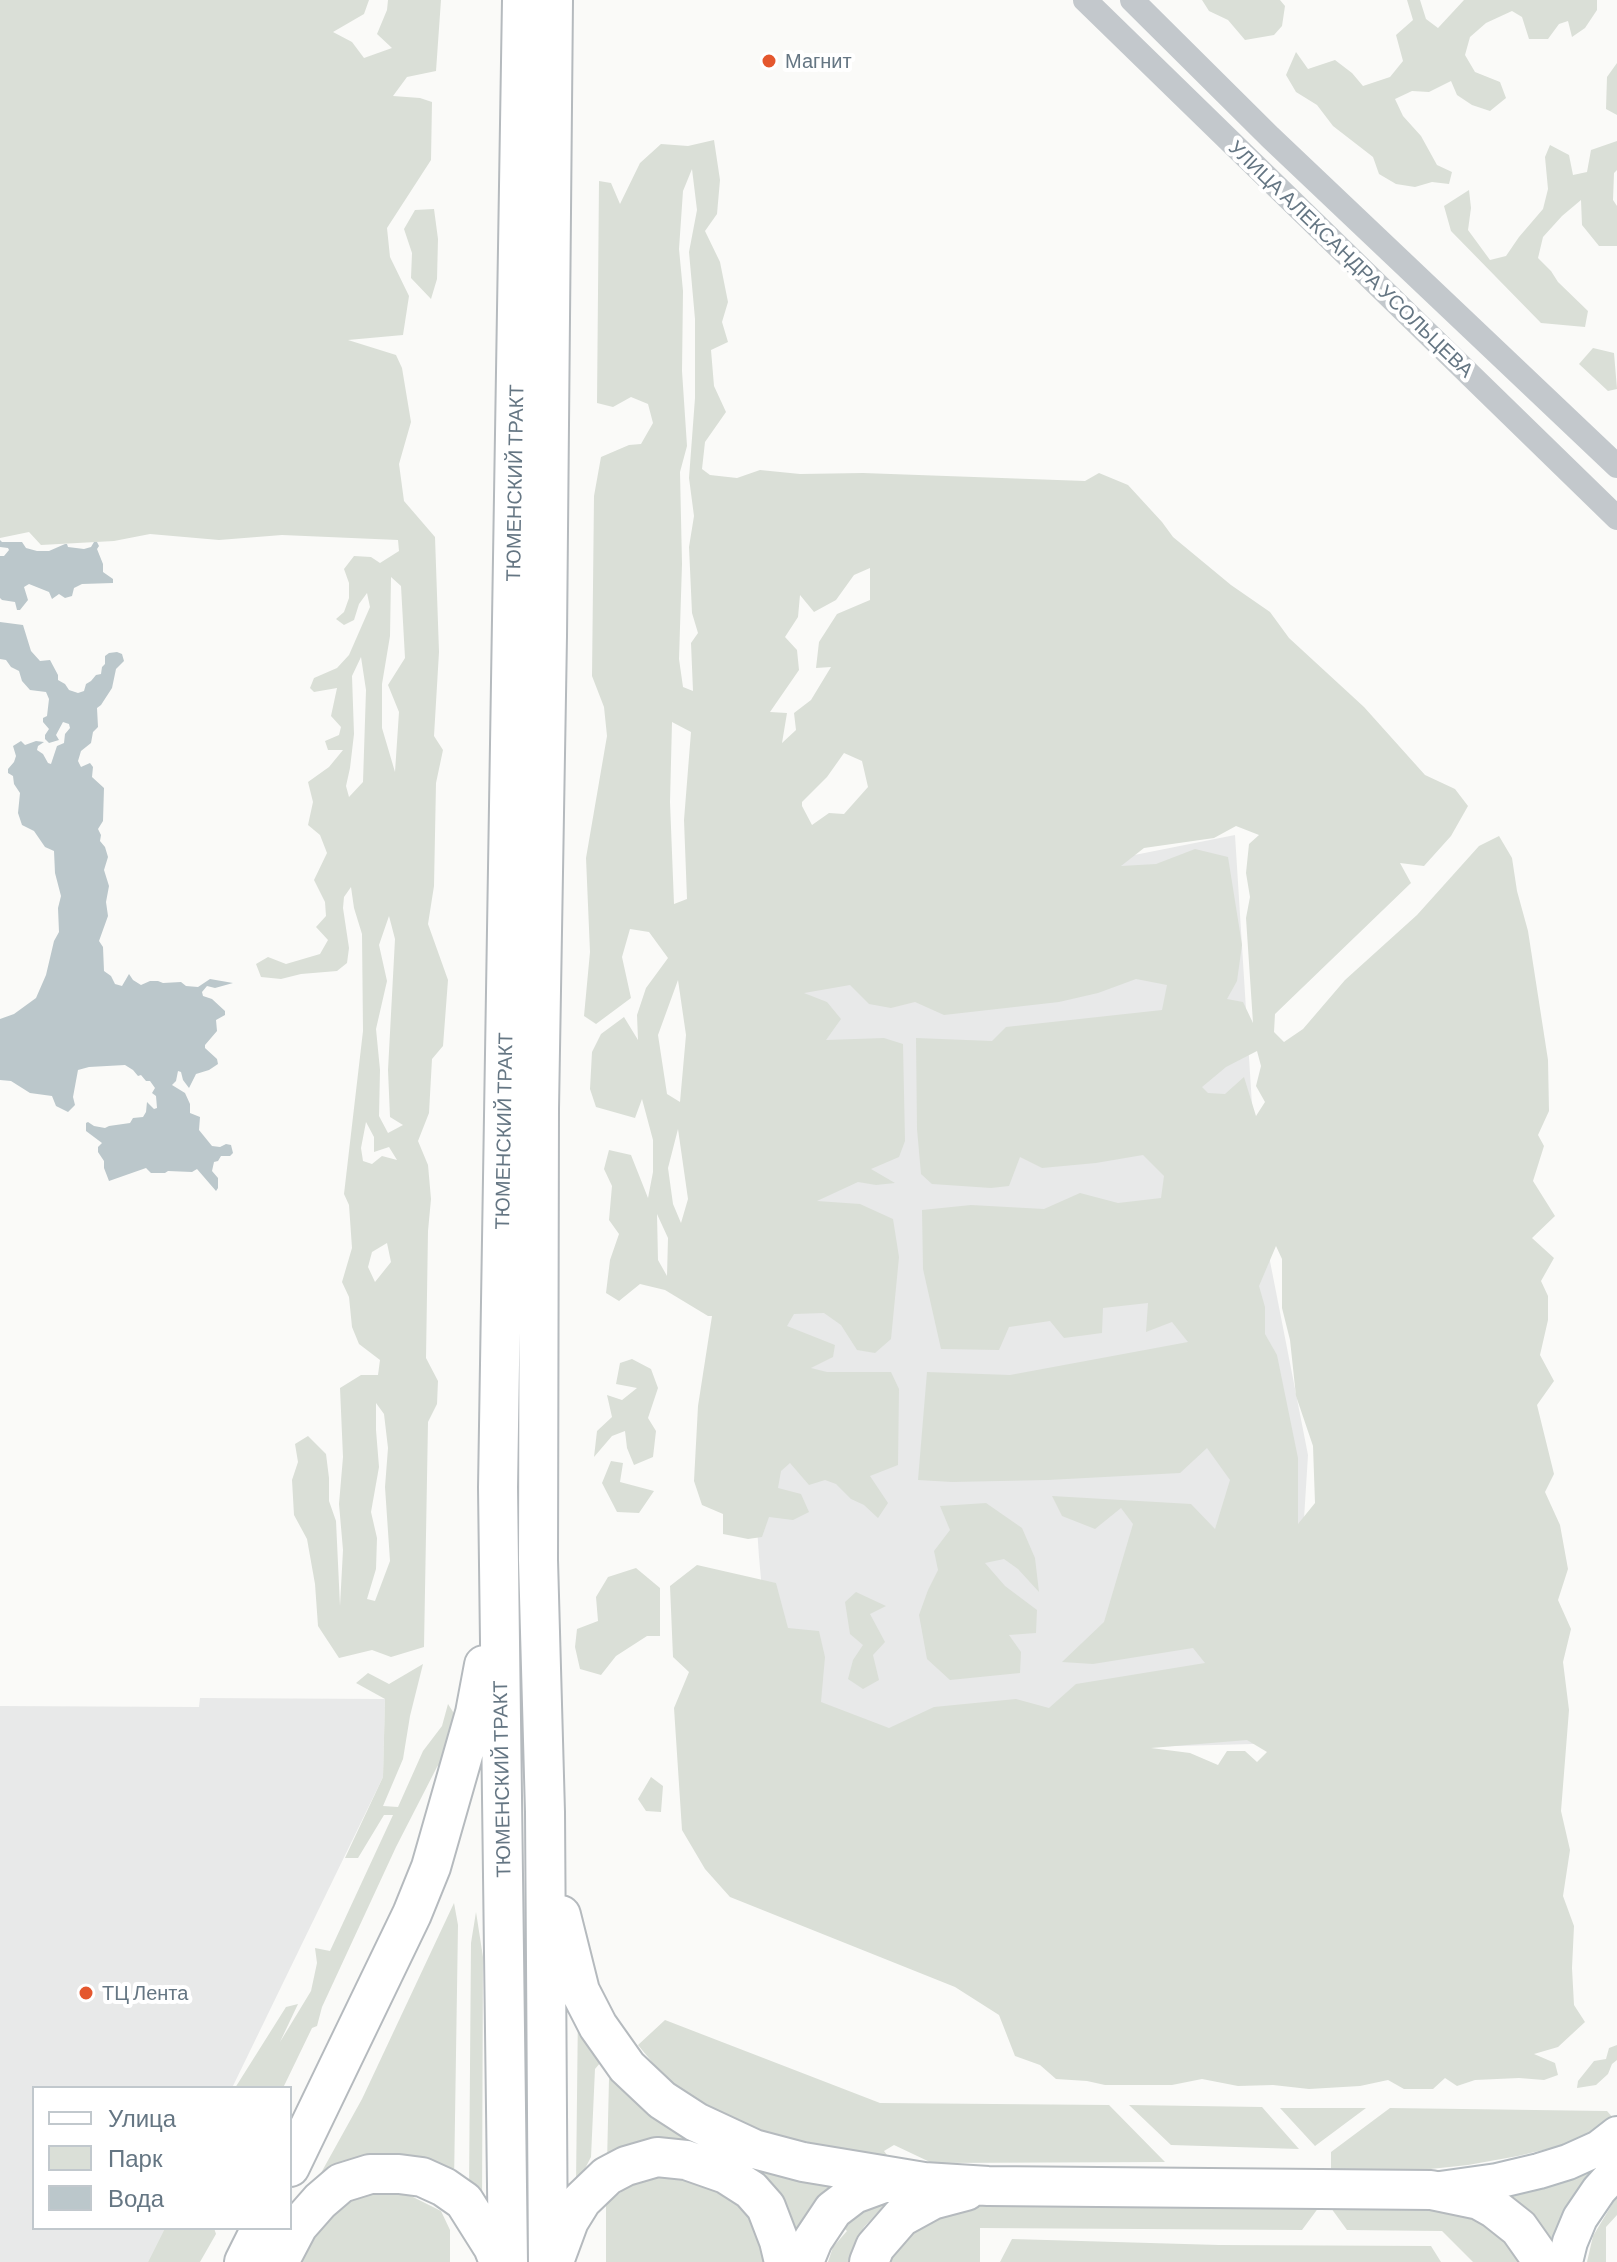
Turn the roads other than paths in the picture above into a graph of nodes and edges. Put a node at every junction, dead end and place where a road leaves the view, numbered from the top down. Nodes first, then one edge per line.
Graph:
1 (522, 0) edge
2 (553, 0) edge
3 (1085, 0) edge
4 (1132, 0) edge
5 (1617, 466) edge
6 (1617, 518) edge
7 (498, 1487) junction
8 (545, 1812) junction
9 (1617, 2134) edge
10 (292, 2163) edge
11 (1617, 2170) edge
12 (924, 2182) junction
13 (988, 2186) junction
14 (1431, 2190) junction
15 (260, 2230) edge
16 (244, 2262) edge
17 (279, 2262) edge
18 (499, 2262) edge
19 (508, 2262) edge
20 (548, 2262) edge
21 (555, 2262) edge
22 (784, 2262) edge
23 (804, 2262) edge
24 (869, 2262) edge
25 (1543, 2262) edge
26 (1565, 2262) edge

1 - 7 main road, ТЮМЕНСКИЙ ТРАКТ
2 - 8 main road, ТЮМЕНСКИЙ ТРАКТ
3 - 6 street, УЛИЦА АЛЕКСАНДРА УСОЛЬЦЕВА
4 - 5 street, УЛИЦА АЛЕКСАНДРА УСОЛЬЦЕВА
7 - 10 main road
7 - 19 main road, ТЮМЕНСКИЙ ТРАКТ
8 - 12 main road
8 - 20 main road, ТЮМЕНСКИЙ ТРАКТ
9 - 14 main road
11 - 26 main road
12 - 13 main road
12 - 23 main road
13 - 14 main road
13 - 24 main road
14 - 25 main road
15 - 16 main road
17 - 18 main road
21 - 22 main road

